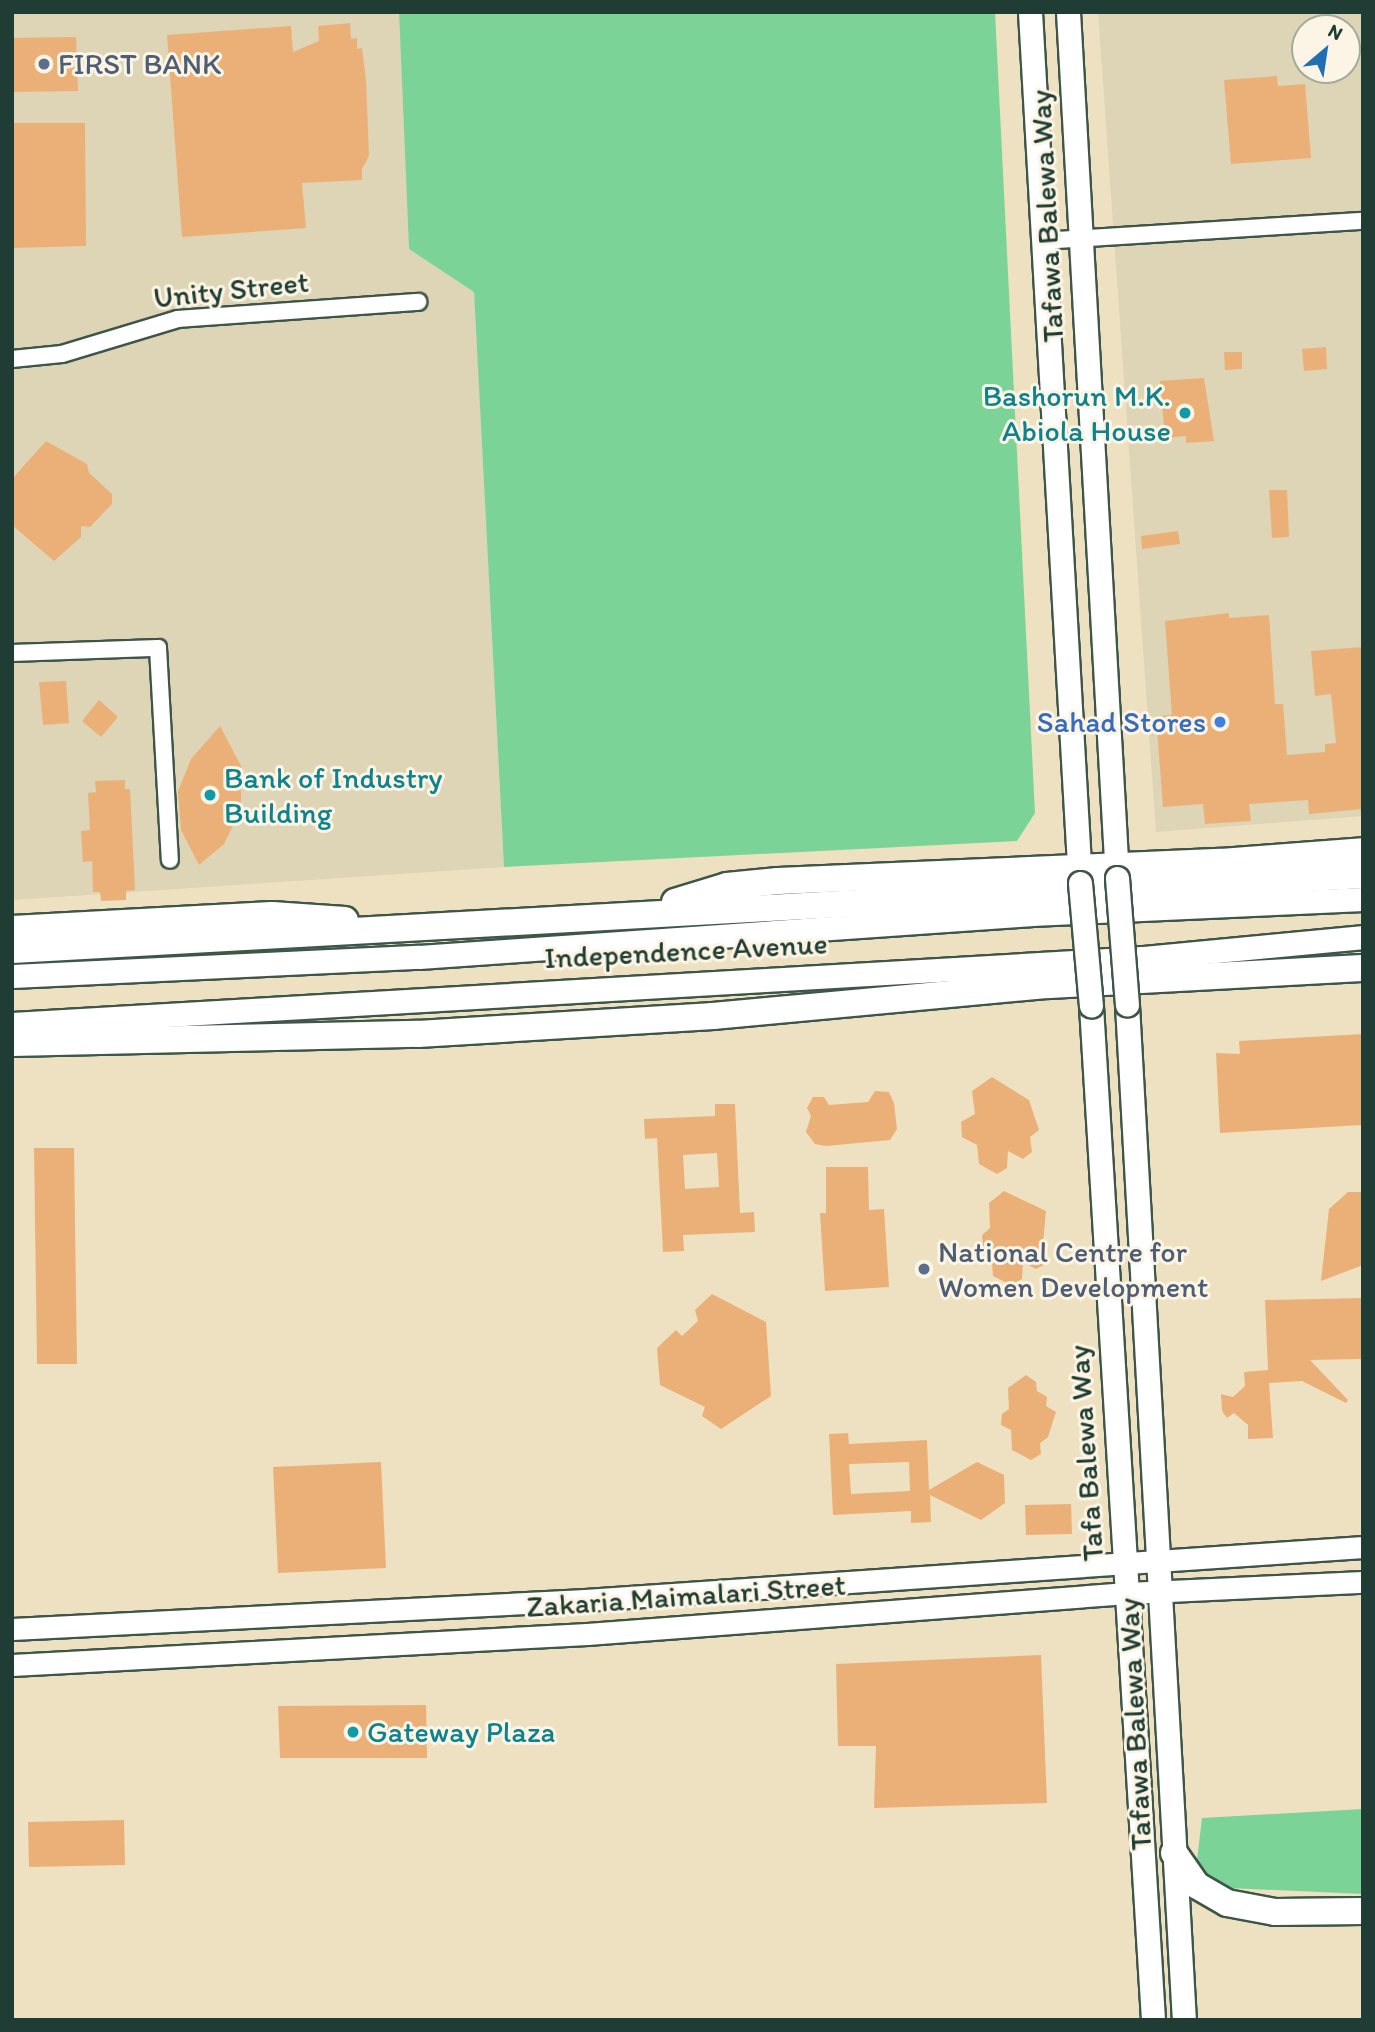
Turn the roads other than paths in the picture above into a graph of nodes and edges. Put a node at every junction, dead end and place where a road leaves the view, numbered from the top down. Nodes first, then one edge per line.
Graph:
1 (1030, 12) edge
2 (1068, 12) edge
3 (1363, 221) edge
4 (1079, 238) junction
5 (1041, 241) junction
6 (418, 302) dead end
7 (12, 359) edge
8 (12, 653) edge
9 (1363, 851) edge
10 (170, 860) dead end
11 (1116, 872) junction
12 (1079, 875) junction
13 (1363, 875) edge
14 (727, 897) junction
15 (1363, 899) edge
16 (12, 929) edge
17 (402, 930) junction
18 (1363, 937) edge
19 (12, 950) edge
20 (1363, 968) edge
21 (12, 976) edge
22 (12, 1024) edge
23 (12, 1043) edge
24 (1363, 1547) edge
25 (1158, 1559) junction
26 (1125, 1560) junction
27 (1363, 1582) edge
28 (1160, 1591) junction
29 (1127, 1594) junction
30 (530, 1603) junction
31 (12, 1629) edge
32 (534, 1637) junction
33 (12, 1665) edge
34 (1174, 1853) junction
35 (1363, 1912) edge
36 (1153, 2020) edge
37 (1184, 2020) edge

1 - 5 main road, Tafa Balewa Way
2 - 4 main road, Tafawa Balewa Way
3 - 4 street
4 - 5 street
4 - 11 main road, Tafawa Balewa Way
5 - 12 main road, Tafa Balewa Way
6 - 7 street, Unity Street
8 - 10 street
9 - 11 main road
11 - 12 main road
11 - 25 main road, Tafawa Balewa Way, bridge
12 - 14 main road
12 - 26 main road, Tafa Balewa Way, bridge
13 - 14 main road, Independence Avenue
14 - 17 main road, Independence Avenue
15 - 21 main road, Independence Avenue
16 - 17 main road
17 - 19 main road, Independence Avenue
18 - 22 main road, Independence Avenue
20 - 23 main road, Independence Avenue
24 - 25 street, Zakaria Maimalari Street
25 - 26 street, Zakaria Maimalari Street
25 - 28 main road, Tafawa Balewa Way
26 - 29 main road, Tafa Balewa Way
26 - 30 street, Zakaria Maimalari Street
27 - 28 street, Zakaria Maimalari Street
28 - 29 street, Zakaria Maimalari Street
28 - 34 main road, Tafawa Balewa Way
29 - 32 street, Zakaria Maimalari Street
29 - 36 main road, Tafa Balewa Way
30 - 31 street, Zakaria Maimalari Street
30 - 32 street
32 - 33 street, Zakaria Maimalari Street
34 - 35 main road
34 - 37 main road, Tafawa Balewa Way

